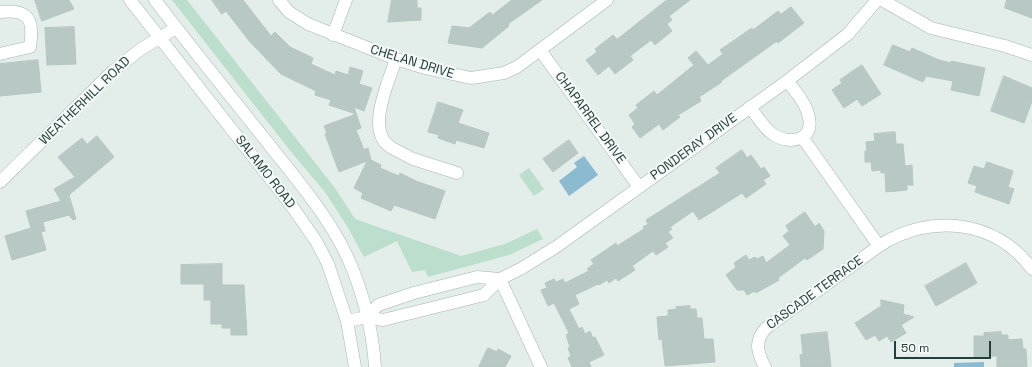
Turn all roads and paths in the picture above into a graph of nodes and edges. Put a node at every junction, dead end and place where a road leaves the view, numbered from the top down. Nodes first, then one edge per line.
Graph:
1 (130, 0) edge
2 (155, 0) edge
3 (279, 0) edge
4 (346, 0) edge
5 (607, 0) edge
6 (877, 0) edge
7 (882, 0) edge
8 (0, 12) edge
9 (176, 28) junction
10 (333, 35) junction
11 (160, 39) junction
12 (540, 50) junction
13 (0, 54) edge
14 (1032, 55) edge
15 (396, 59) junction
16 (787, 81) junction
17 (750, 107) junction
18 (802, 137) junction
19 (457, 173) dead end
20 (0, 182) edge
21 (639, 187) junction
22 (879, 246) junction
23 (1032, 269) edge
24 (500, 279) junction
25 (367, 317) junction
26 (347, 321) junction
27 (355, 367) edge
28 (375, 367) edge
29 (542, 367) edge
30 (765, 367) edge

1 - 11 street, SALAMO ROAD
2 - 9 street, SALAMO ROAD
3 - 10 street, CHELAN DRIVE
4 - 10 street
5 - 12 street, CHELAN DRIVE
6 - 16 street, PONDERAY DRIVE
7 - 14 street
8 - 13 street
9 - 11 street, WEATHERHILL ROAD
9 - 25 street, SALAMO ROAD
10 - 15 street, CHELAN DRIVE
11 - 20 street, WEATHERHILL ROAD
11 - 26 street, SALAMO ROAD
12 - 15 street, CHELAN DRIVE
12 - 21 street, CHAPARREL DRIVE
15 - 19 street
16 - 17 street, PONDERAY DRIVE
16 - 18 street
17 - 18 street
17 - 21 street, PONDERAY DRIVE
18 - 22 street
21 - 24 street, PONDERAY DRIVE
22 - 23 street, CASCADE TERRACE
22 - 30 street, CASCADE TERRACE
24 - 25 street
24 - 25 street, PONDERAY DRIVE
24 - 29 street
25 - 26 street, PONDERAY DRIVE
25 - 28 street, SALAMO ROAD
26 - 27 street, SALAMO ROAD

